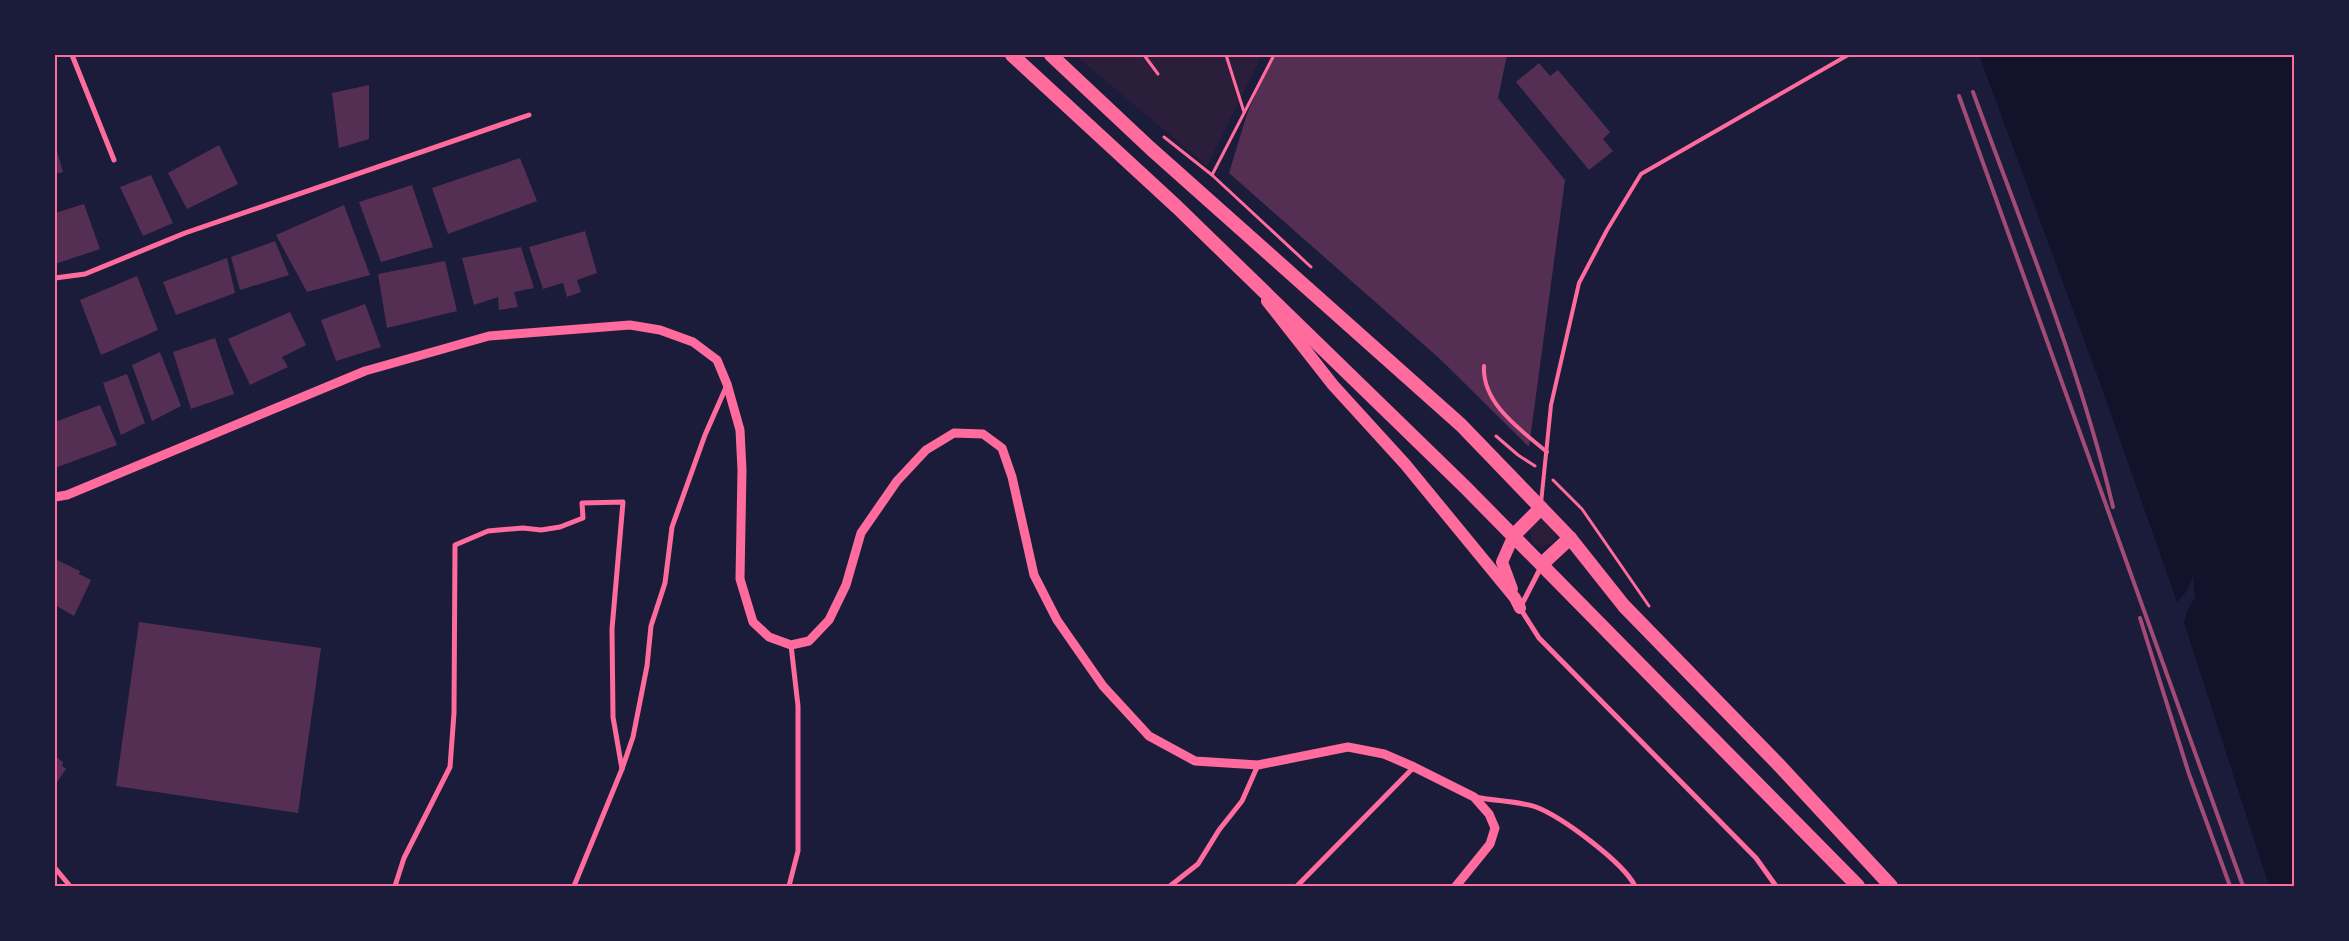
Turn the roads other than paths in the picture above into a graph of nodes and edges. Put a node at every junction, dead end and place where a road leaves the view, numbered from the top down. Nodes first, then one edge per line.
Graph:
1 (72, 55) edge
2 (1012, 55) edge
3 (1051, 55) edge
4 (1848, 55) edge
5 (529, 115) dead end
6 (114, 160) dead end
7 (1239, 266) junction
8 (55, 278) edge
9 (1484, 366) dead end
10 (727, 384) junction
11 (1546, 452) junction
12 (55, 497) edge
13 (1541, 508) junction
14 (1514, 535) junction
15 (1570, 538) junction
16 (1542, 564) junction
17 (1518, 603) junction
18 (792, 646) junction
19 (1258, 764) junction
20 (1414, 767) junction
21 (622, 770) junction
22 (1474, 797) junction
23 (55, 868) edge
24 (70, 886) edge
25 (395, 886) edge
26 (574, 886) edge
27 (789, 886) edge
28 (1170, 886) edge
29 (1297, 886) edge
30 (1456, 886) edge
31 (1635, 886) edge
32 (1776, 886) edge
33 (1858, 886) edge
34 (1890, 886) edge

1 - 6 street
2 - 7 highway
3 - 13 highway
4 - 11 lane
5 - 8 street
7 - 14 highway
7 - 17 main road
9 - 11 lane
10 - 12 street
10 - 18 street
10 - 21 street
11 - 13 lane
13 - 14 highway
13 - 15 highway
14 - 16 highway
14 - 17 main road
15 - 16 highway
15 - 34 highway
16 - 17 street
16 - 33 highway
17 - 32 street
18 - 19 street
18 - 27 street
19 - 20 street
19 - 28 street
20 - 22 street
20 - 29 street
21 - 25 street
21 - 26 street
22 - 30 street
22 - 31 street
23 - 24 street

